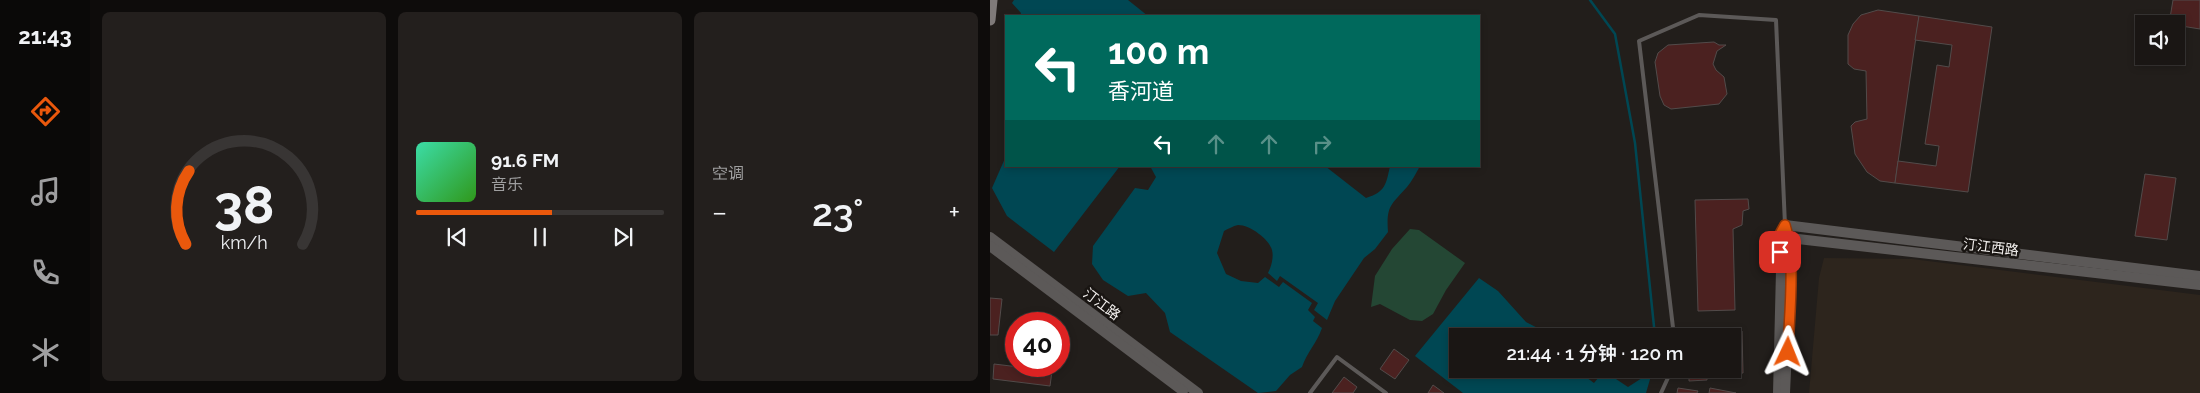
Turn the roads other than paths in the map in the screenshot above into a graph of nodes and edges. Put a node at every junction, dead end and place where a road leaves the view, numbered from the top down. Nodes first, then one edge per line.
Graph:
1 (992, 0) edge
2 (990, 20) edge
3 (1784, 232) junction
4 (990, 237) edge
5 (990, 246) edge
6 (2200, 276) edge
7 (2200, 285) edge
8 (1673, 328) edge
9 (1668, 378) edge
10 (1186, 393) edge
11 (1198, 393) edge
12 (1310, 393) edge
13 (1386, 393) edge
14 (1661, 393) edge
15 (1778, 393) edge
16 (1785, 393) edge

1 - 2 main road
3 - 6 street, 汀江西路
3 - 7 street, 汀江西路
3 - 8 lane
3 - 15 street
3 - 16 street
4 - 11 street, 汀江路
5 - 10 street, 汀江路
9 - 14 lane
12 - 13 lane

